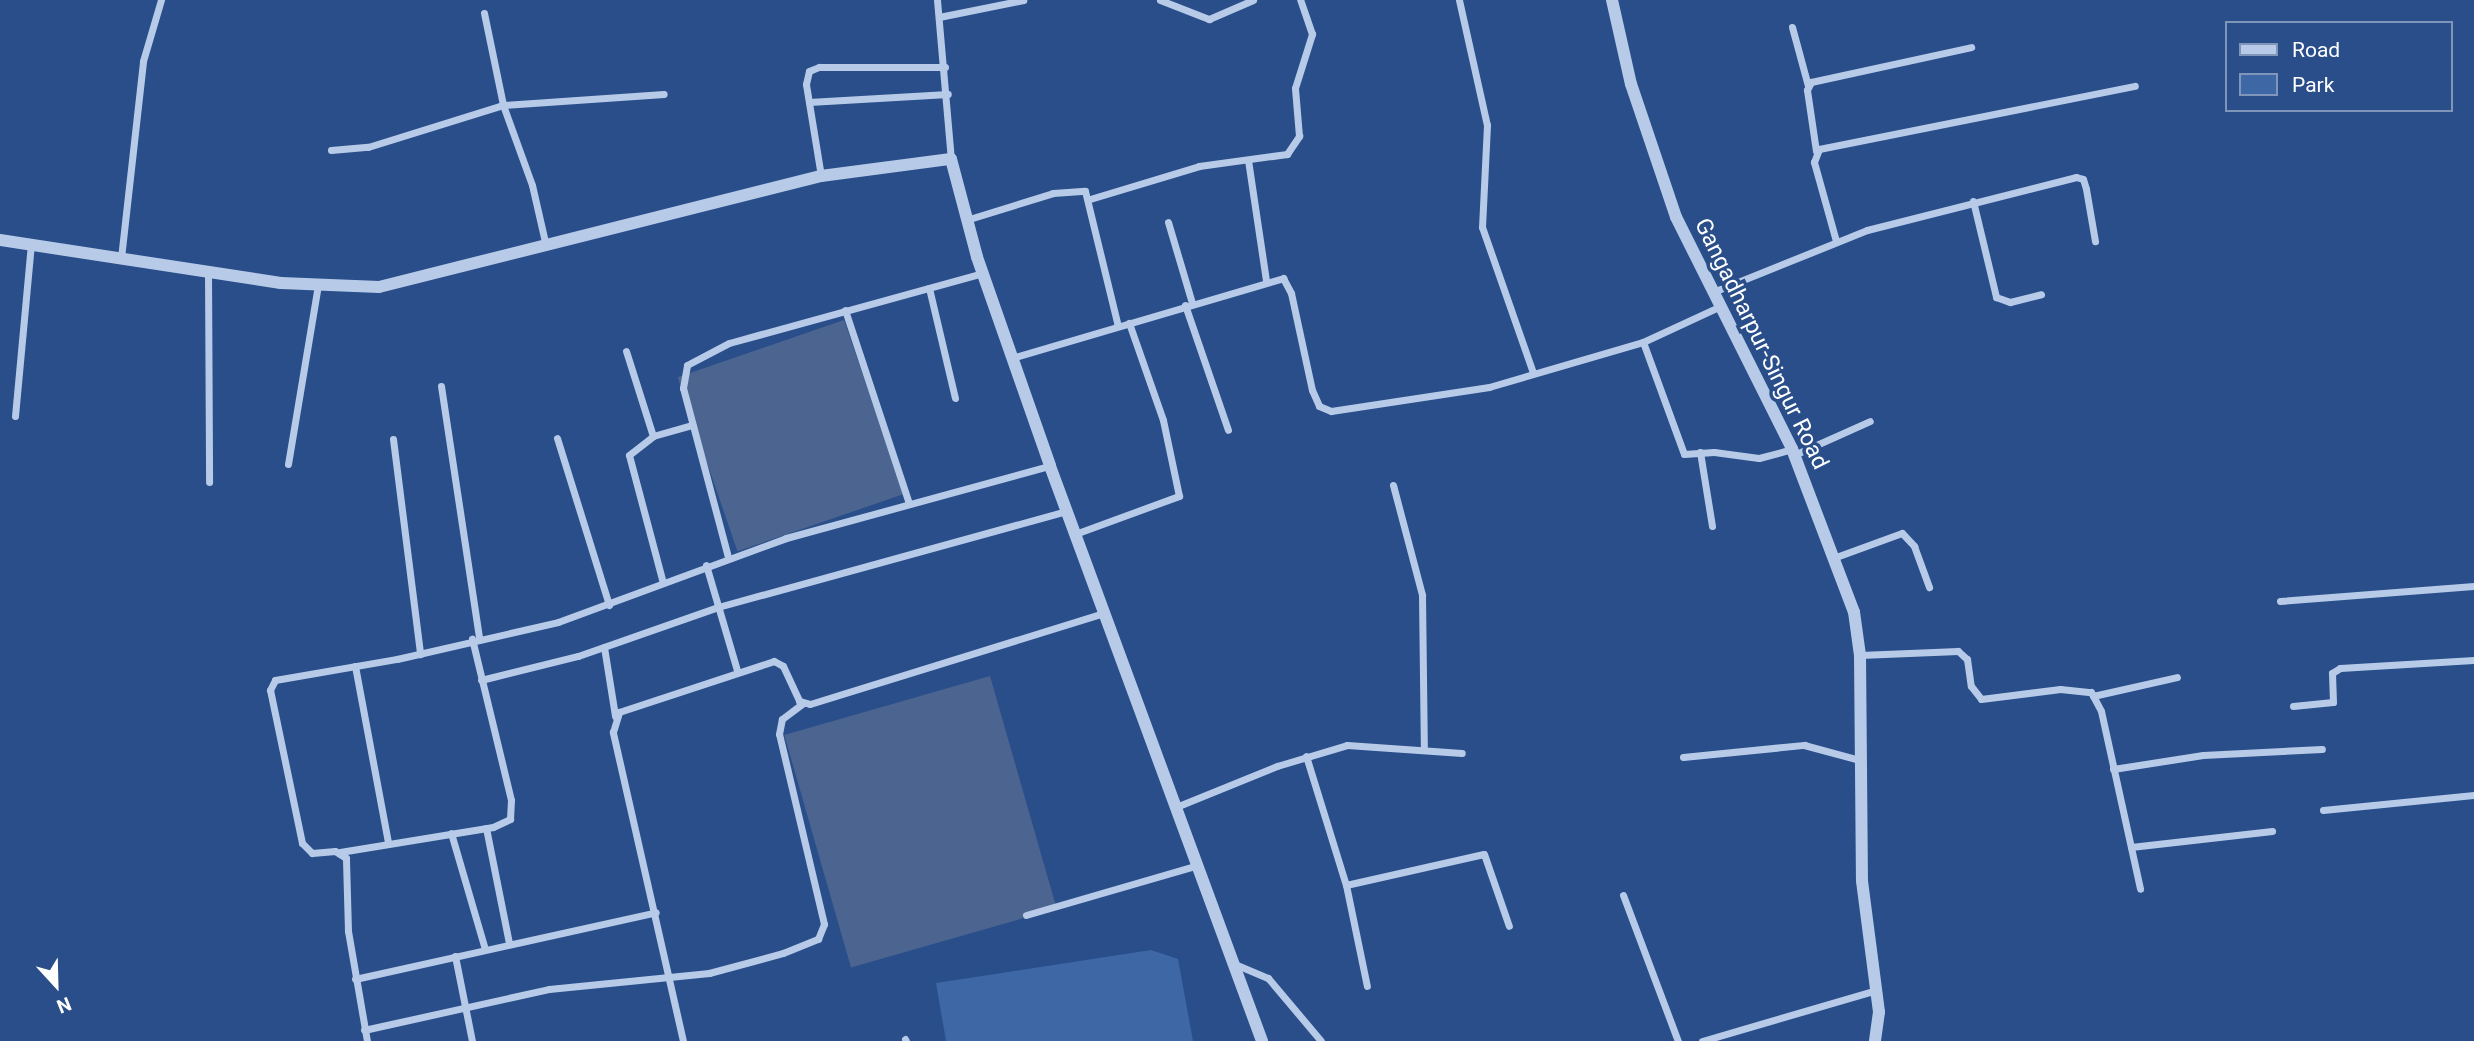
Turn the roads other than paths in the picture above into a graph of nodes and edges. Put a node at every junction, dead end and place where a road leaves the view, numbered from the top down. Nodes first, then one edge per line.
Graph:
1 (161, 0) edge
2 (937, 0) edge
3 (1023, 0) edge
4 (1160, 0) edge
5 (1253, 0) edge
6 (1300, 0) edge
7 (1459, 0) edge
8 (1612, 0) edge
9 (484, 13) dead end
10 (939, 17) junction
11 (1791, 27) dead end
12 (1971, 47) dead end
13 (945, 67) junction
14 (1808, 86) junction
15 (2135, 86) dead end
16 (664, 94) dead end
17 (947, 94) junction
18 (809, 102) junction
19 (503, 105) junction
20 (331, 150) dead end
21 (1816, 152) junction
22 (951, 159) junction
23 (1248, 160) junction
24 (821, 176) junction
25 (1090, 199) junction
26 (1973, 201) junction
27 (966, 220) junction
28 (1168, 222) dead end
29 (0, 240) edge
30 (1836, 241) junction
31 (2095, 242) dead end
32 (31, 245) junction
33 (546, 247) junction
34 (121, 258) junction
35 (208, 270) junction
36 (983, 273) junction
37 (1266, 280) junction
38 (318, 285) junction
39 (929, 288) junction
40 (1713, 292) junction
41 (2041, 294) dead end
42 (1188, 304) junction
43 (1720, 306) junction
44 (845, 310) junction
45 (1129, 323) junction
46 (1118, 326) junction
47 (1643, 342) junction
48 (626, 351) dead end
49 (1012, 358) junction
50 (1533, 373) junction
51 (441, 386) dead end
52 (955, 398) dead end
53 (15, 416) dead end
54 (1870, 421) dead end
55 (691, 425) junction
56 (1228, 430) dead end
57 (653, 436) junction
58 (556, 438) dead end
59 (393, 439) dead end
60 (1700, 452) junction
61 (1793, 452) junction
62 (288, 464) dead end
63 (1050, 466) junction
64 (209, 482) dead end
65 (1393, 485) dead end
66 (909, 504) junction
67 (1067, 511) junction
68 (1712, 526) dead end
69 (1075, 534) junction
70 (728, 557) junction
71 (1836, 557) junction
72 (706, 565) junction
73 (663, 583) junction
74 (2474, 586) edge
75 (1929, 587) dead end
76 (2280, 601) dead end
77 (609, 605) junction
78 (718, 607) junction
79 (1104, 614) junction
80 (476, 638) junction
81 (604, 647) junction
82 (420, 654) junction
83 (1860, 655) junction
84 (2474, 660) edge
85 (355, 666) junction
86 (737, 670) junction
87 (2177, 677) dead end
88 (481, 680) junction
89 (2093, 696) junction
90 (803, 703) junction
91 (2293, 706) dead end
92 (615, 716) junction
93 (1424, 749) junction
94 (2322, 749) dead end
95 (1462, 753) dead end
96 (1306, 756) junction
97 (1683, 757) dead end
98 (1860, 760) junction
99 (2113, 769) junction
100 (2474, 795) edge
101 (1176, 807) junction
102 (2323, 810) dead end
103 (486, 828) junction
104 (2272, 831) dead end
105 (451, 834) junction
106 (388, 843) junction
107 (2131, 847) junction
108 (340, 852) junction
109 (1198, 865) junction
110 (1346, 885) junction
111 (2140, 889) dead end
112 (1623, 895) dead end
113 (656, 912) junction
114 (1026, 915) dead end
115 (1509, 926) dead end
116 (509, 943) junction
117 (485, 949) junction
118 (455, 956) junction
119 (1237, 965) junction
120 (355, 979) junction
121 (670, 979) junction
122 (1367, 986) dead end
123 (1874, 991) junction
124 (466, 1008) junction
125 (364, 1030) junction
126 (366, 1041) edge
127 (472, 1041) edge
128 (683, 1041) edge
129 (1262, 1041) edge
130 (1321, 1041) edge
131 (1678, 1041) edge
132 (1702, 1041) edge
133 (1875, 1041) edge

1 - 34 street
2 - 10 street
3 - 10 street
4 - 5 street
6 - 23 street
7 - 50 street
8 - 40 street, Gangadharpur-Singur Road
9 - 19 street
10 - 13 street
11 - 14 street
12 - 14 street
13 - 17 street
13 - 18 street
14 - 21 street
15 - 21 street
16 - 19 street
17 - 18 street
17 - 22 street
18 - 24 street
19 - 20 street
19 - 33 street
21 - 30 street
22 - 24 street
22 - 27 street
23 - 25 street
23 - 37 street
24 - 33 street
25 - 27 street
25 - 46 street
26 - 30 street
26 - 31 street
26 - 41 street
27 - 36 street
28 - 42 street
29 - 32 street
30 - 40 street
32 - 34 street
32 - 53 street
33 - 38 street
34 - 35 street
35 - 38 street
35 - 64 street
36 - 39 street
36 - 49 street
37 - 42 street
37 - 50 street
38 - 62 street
39 - 44 street
39 - 52 street
40 - 43 street, Gangadharpur-Singur Road
42 - 45 street
42 - 56 street
43 - 47 street
43 - 61 street, Gangadharpur-Singur Road
44 - 55 street
44 - 66 street
45 - 46 street
45 - 69 street
46 - 49 street
47 - 50 street
47 - 60 street
48 - 57 street
49 - 63 street
51 - 80 street
54 - 61 street
55 - 57 street
55 - 70 street
57 - 73 street
58 - 77 street
59 - 82 street
60 - 61 street
60 - 68 street
61 - 71 street, Gangadharpur-Singur Road
63 - 66 street
63 - 67 street
65 - 93 street
66 - 70 street
67 - 69 street
67 - 78 street
69 - 79 street
70 - 72 street
71 - 75 street
71 - 83 street, Gangadharpur-Singur Road
72 - 73 street
72 - 78 street
73 - 77 street
74 - 76 street
77 - 80 street
78 - 81 street
78 - 86 street
79 - 90 street
79 - 101 street
80 - 82 street
80 - 88 street
81 - 88 street
81 - 92 street
82 - 85 street
83 - 89 street
83 - 98 street, Gangadharpur-Singur Road
84 - 91 street
85 - 106 street
85 - 108 street
86 - 90 street
86 - 92 street
87 - 89 street
88 - 103 street
89 - 99 street
90 - 121 street
92 - 113 street
93 - 95 street
93 - 96 street
94 - 99 street
96 - 101 street
96 - 110 street
97 - 98 street
98 - 123 street, Gangadharpur-Singur Road
99 - 107 street
100 - 102 street
101 - 109 street
103 - 105 street
103 - 116 street
104 - 107 street
105 - 106 street
105 - 117 street
106 - 108 street
107 - 111 street
108 - 120 street
109 - 114 street
109 - 119 street
110 - 115 street
110 - 122 street
112 - 131 street
113 - 116 street
113 - 121 street
116 - 117 street
117 - 118 street
118 - 120 street
118 - 124 street
119 - 129 street
119 - 130 street
120 - 125 street
121 - 124 street
121 - 128 street
123 - 132 street
123 - 133 street, Gangadharpur-Singur Road
124 - 125 street
124 - 127 street
125 - 126 street

